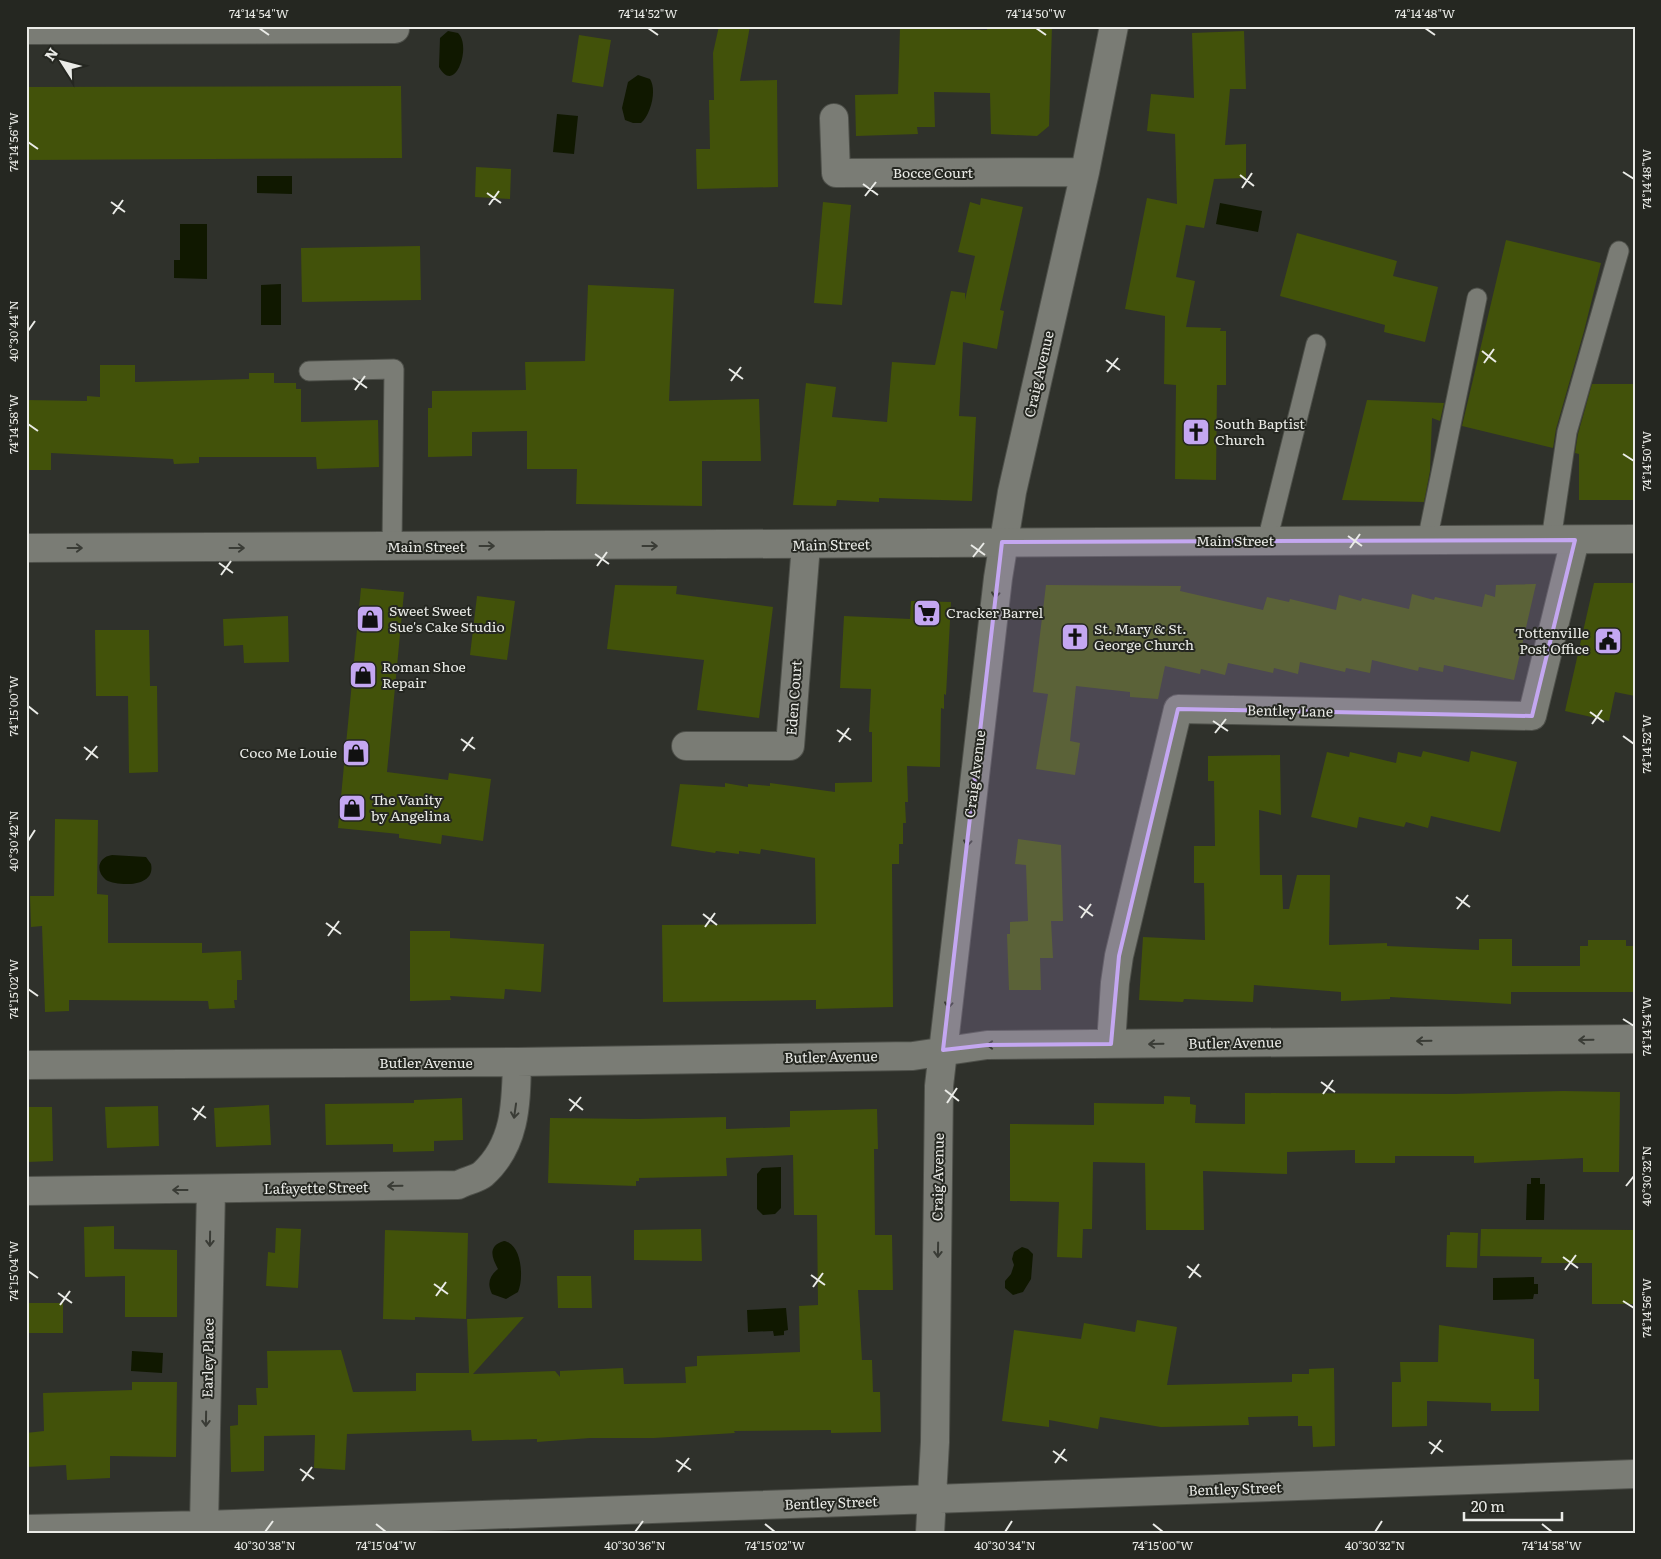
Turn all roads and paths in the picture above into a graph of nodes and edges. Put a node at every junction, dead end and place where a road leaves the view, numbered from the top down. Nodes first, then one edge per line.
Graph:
1 (1114, 26) edge
2 (395, 29) dead end
3 (26, 30) edge
4 (834, 118) dead end
5 (1085, 172) junction
6 (1619, 251) dead end
7 (1477, 298) dead end
8 (1316, 344) dead end
9 (309, 371) dead end
10 (1635, 539) edge
11 (1427, 540) junction
12 (1563, 540) junction
13 (1267, 541) junction
14 (1002, 542) junction
15 (806, 545) junction
16 (392, 547) junction
17 (26, 548) edge
18 (686, 746) dead end
19 (1635, 1039) edge
20 (1111, 1044) junction
21 (943, 1050) junction
22 (517, 1062) junction
23 (26, 1065) edge
24 (212, 1190) junction
25 (26, 1191) edge
26 (1635, 1474) edge
27 (932, 1500) junction
28 (204, 1525) junction
29 (26, 1529) edge
30 (80, 1530) edge
31 (930, 1533) edge

1 - 5 street, Craig Avenue
2 - 3 street
4 - 5 street, Bocce Court
5 - 14 street, Craig Avenue
6 - 12 lane
7 - 11 lane
8 - 13 lane
9 - 16 lane
10 - 12 street, Main Street
11 - 12 street, Main Street
11 - 13 street, Main Street
12 - 20 street, Bentley Lane
13 - 14 street, Main Street
14 - 15 street, Main Street
14 -> 21 street, Craig Avenue
16 -> 15 street, Main Street
15 - 18 street, Eden Court
17 -> 16 street, Main Street
19 -> 20 street, Butler Avenue
20 -> 21 street, Butler Avenue
21 - 22 street, Butler Avenue
21 -> 27 street, Craig Avenue
22 - 23 street, Butler Avenue
22 -> 24 street, Lafayette Street
24 -> 25 street, Lafayette Street
24 -> 28 street, Earley Place
26 - 27 street, Bentley Street
27 - 28 street, Bentley Street
27 - 31 street, Craig Avenue
28 - 30 street, Bentley Street
29 - 30 street, Bentley Street

